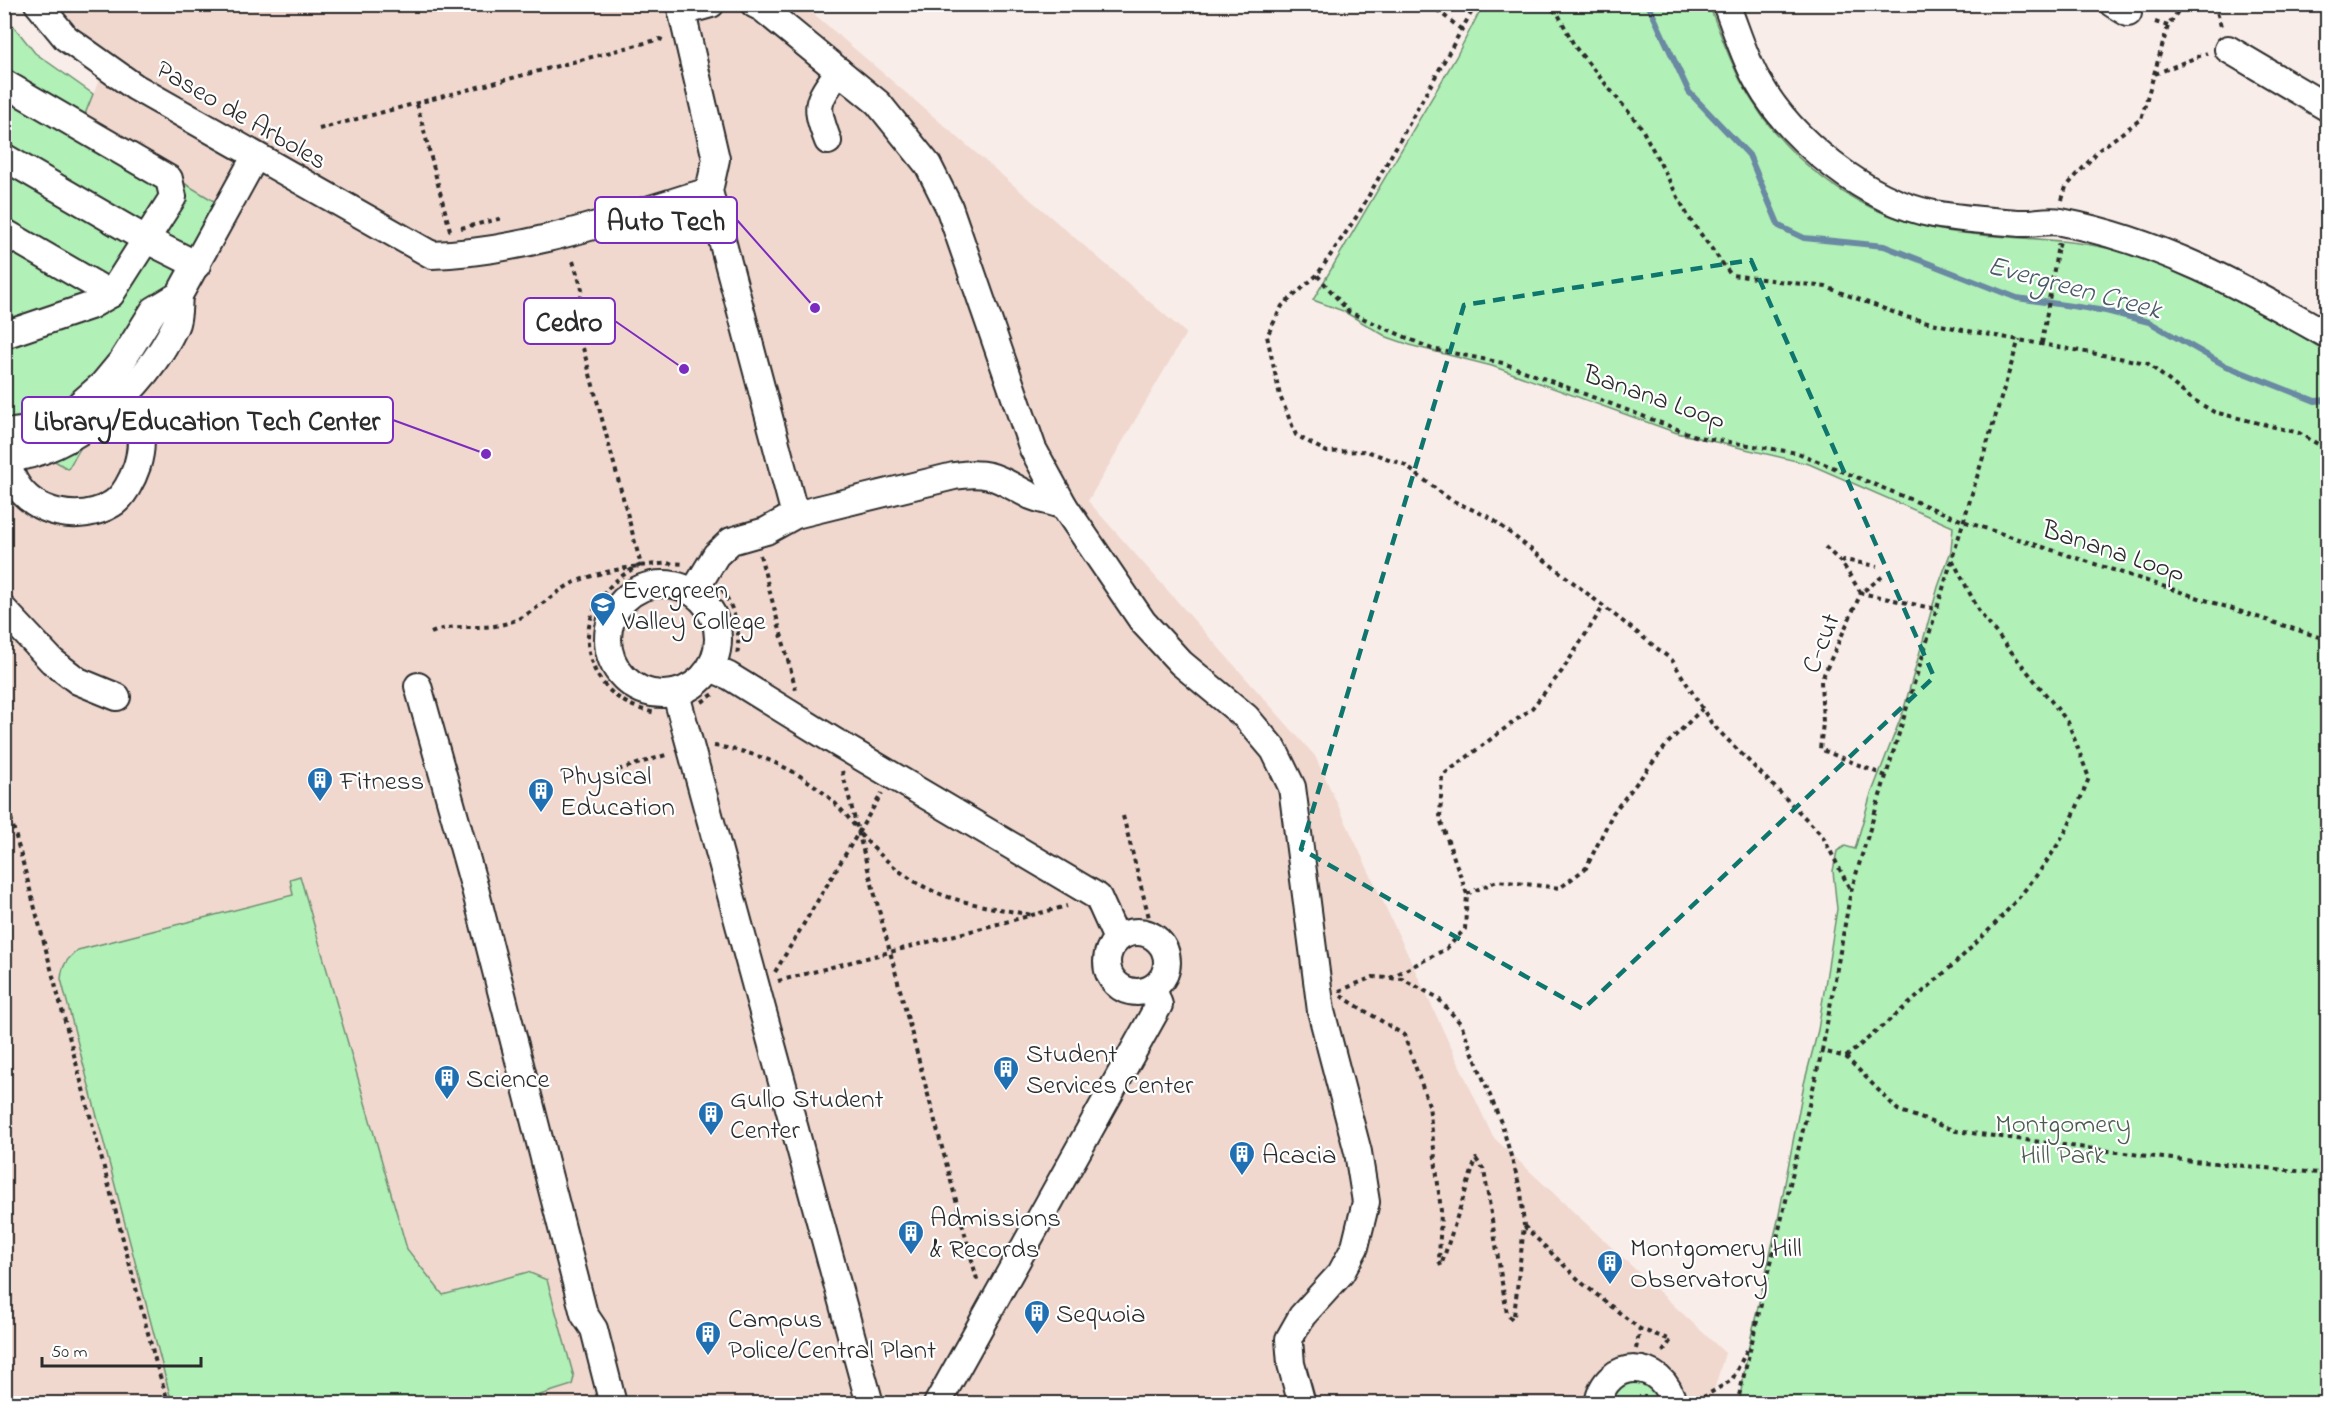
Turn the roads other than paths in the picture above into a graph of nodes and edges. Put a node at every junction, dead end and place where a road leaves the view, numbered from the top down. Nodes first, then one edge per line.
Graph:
1 (38, 4) edge
2 (711, 4) edge
3 (754, 4) edge
4 (1726, 4) edge
5 (681, 8) edge
6 (2228, 49) road end
7 (839, 71) junction
8 (4, 83) edge
9 (2328, 108) edge
10 (828, 141) dead end
11 (4, 157) edge
12 (255, 157) junction
13 (709, 191) junction
14 (4, 232) edge
15 (147, 240) junction
16 (197, 265) junction
17 (111, 294) junction
18 (179, 295) junction
19 (2328, 335) edge
20 (4, 336) edge
21 (115, 407) junction
22 (8, 433) edge
23 (7, 459) edge
24 (1064, 506) junction
25 (795, 515) junction
26 (693, 592) junction
27 (4, 610) edge
28 (720, 672) junction
29 (418, 686) dead end
30 (117, 697) dead end
31 (679, 702) junction
32 (1117, 939) junction
33 (1153, 988) junction
34 (613, 1404) edge
35 (870, 1404) edge
36 (936, 1404) edge
37 (1302, 1404) edge
38 (1598, 1404) edge
39 (1673, 1404) edge

1 - 12 street, Paseo de Arboles
2 - 5 street
3 - 7 street
4 - 19 street
5 - 13 street
6 - 9 street
7 - 10 street
7 - 24 street
8 - 15 street
11 - 15 street
12 - 13 street, Paseo de Arboles
12 - 16 street
13 - 25 street
14 - 17 street
15 - 16 street
15 - 17 street
16 - 18 street
17 - 20 street
18 - 21 street
18 - 22 street
21 - 23 street
21 - 23 street
22 - 23 street
24 - 25 street
24 - 37 street
25 - 26 street
26 - 28 street
26 - 31 street
27 - 30 street
28 - 31 street
28 - 32 street
29 - 34 street
31 - 35 street
32 - 33 street
32 - 33 street
33 - 36 street
38 - 39 street

